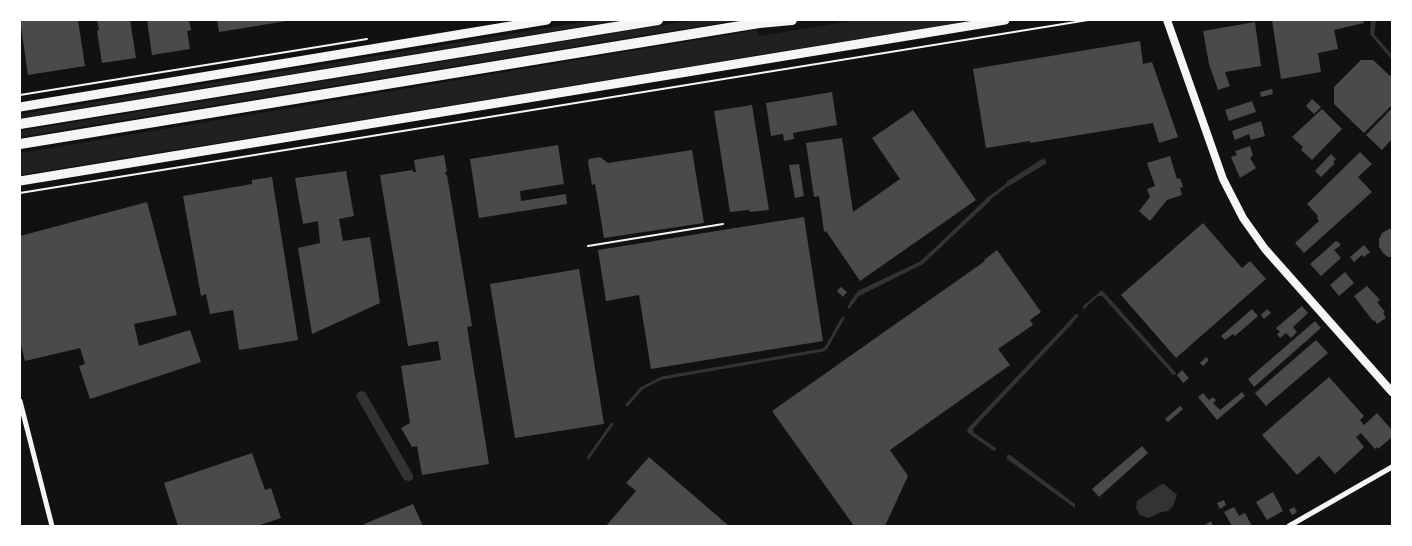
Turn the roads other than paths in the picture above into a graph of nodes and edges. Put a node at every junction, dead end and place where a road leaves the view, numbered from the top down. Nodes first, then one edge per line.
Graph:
1 (547, 20) edge
2 (658, 20) edge
3 (792, 20) edge
4 (1005, 20) edge
5 (1167, 20) edge
6 (20, 106) edge
7 (20, 124) edge
8 (20, 144) edge
9 (20, 181) edge
10 (1392, 392) edge
11 (20, 401) edge
12 (1392, 467) edge
13 (52, 526) edge
14 (1289, 526) edge

1 - 6 main road
2 - 7 highway
3 - 8 highway
4 - 9 main road
5 - 10 street
11 - 13 street
12 - 14 street

